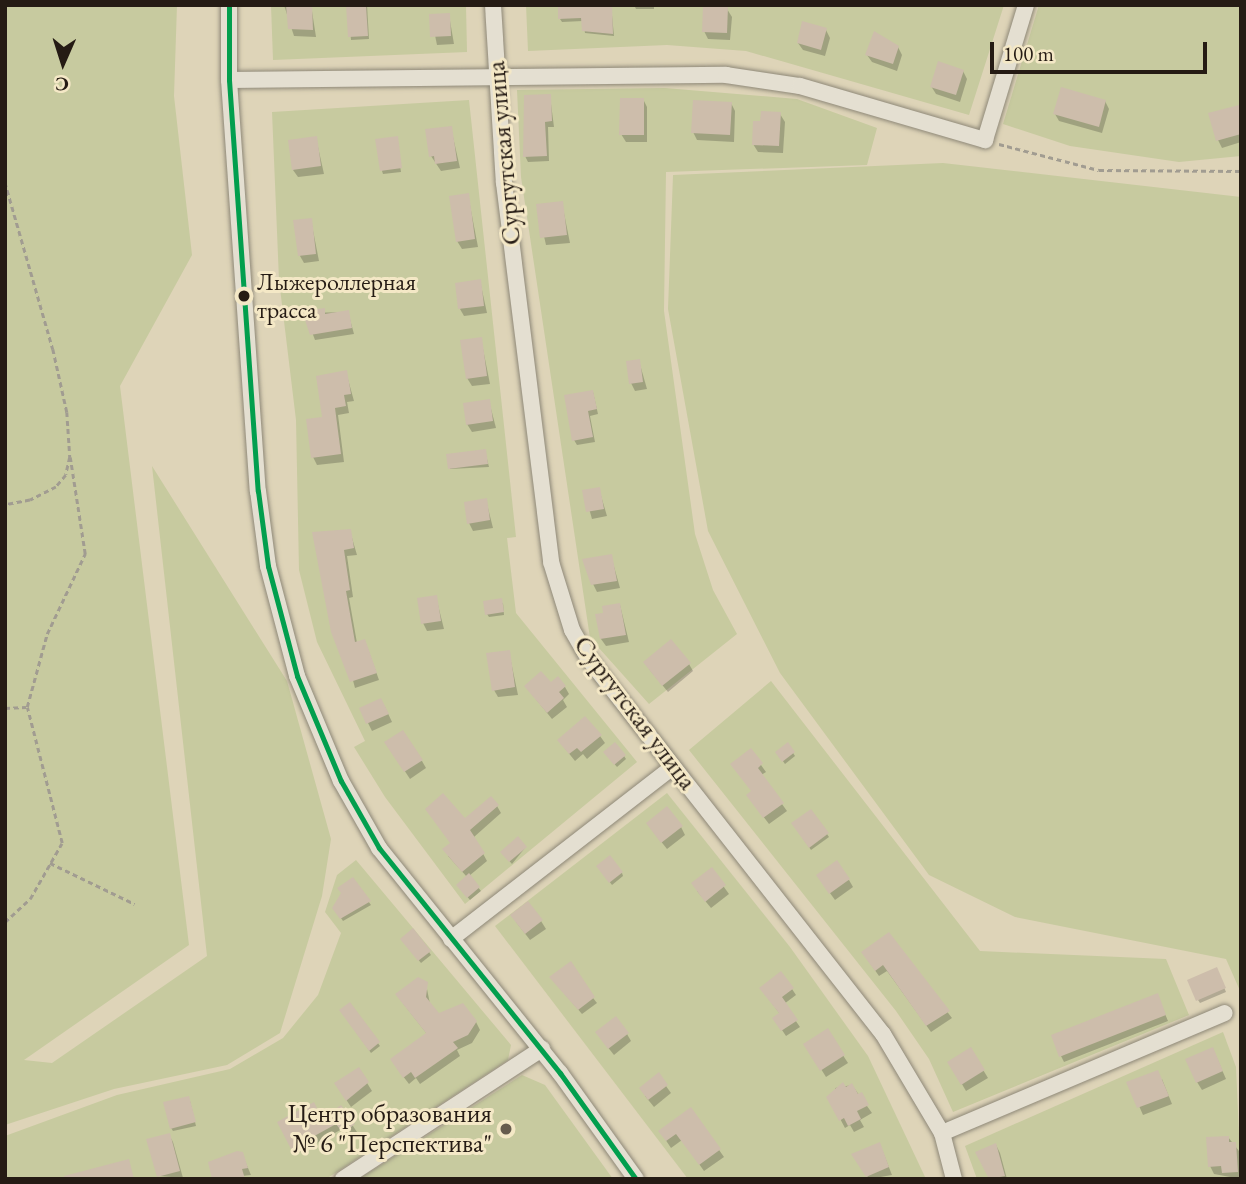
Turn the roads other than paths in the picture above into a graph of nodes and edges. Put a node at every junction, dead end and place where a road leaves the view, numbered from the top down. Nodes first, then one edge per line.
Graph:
1 (229, 5) edge
2 (493, 5) edge
3 (1026, 5) edge
4 (495, 77) junction
5 (229, 80) junction
6 (673, 767) junction
7 (451, 939) junction
8 (1225, 1013) dead end
9 (542, 1049) junction
10 (942, 1133) junction
11 (343, 1179) edge
12 (636, 1179) edge
13 (954, 1179) edge

1 - 5 street
2 - 4 street, Сургутская улица
3 - 4 street
4 - 5 street
4 - 6 street, Сургутская улица
5 - 7 street
6 - 7 street
6 - 10 street, Сургутская улица
7 - 9 street
8 - 10 street
9 - 11 street
9 - 12 street
10 - 13 street, Сургутская улица

